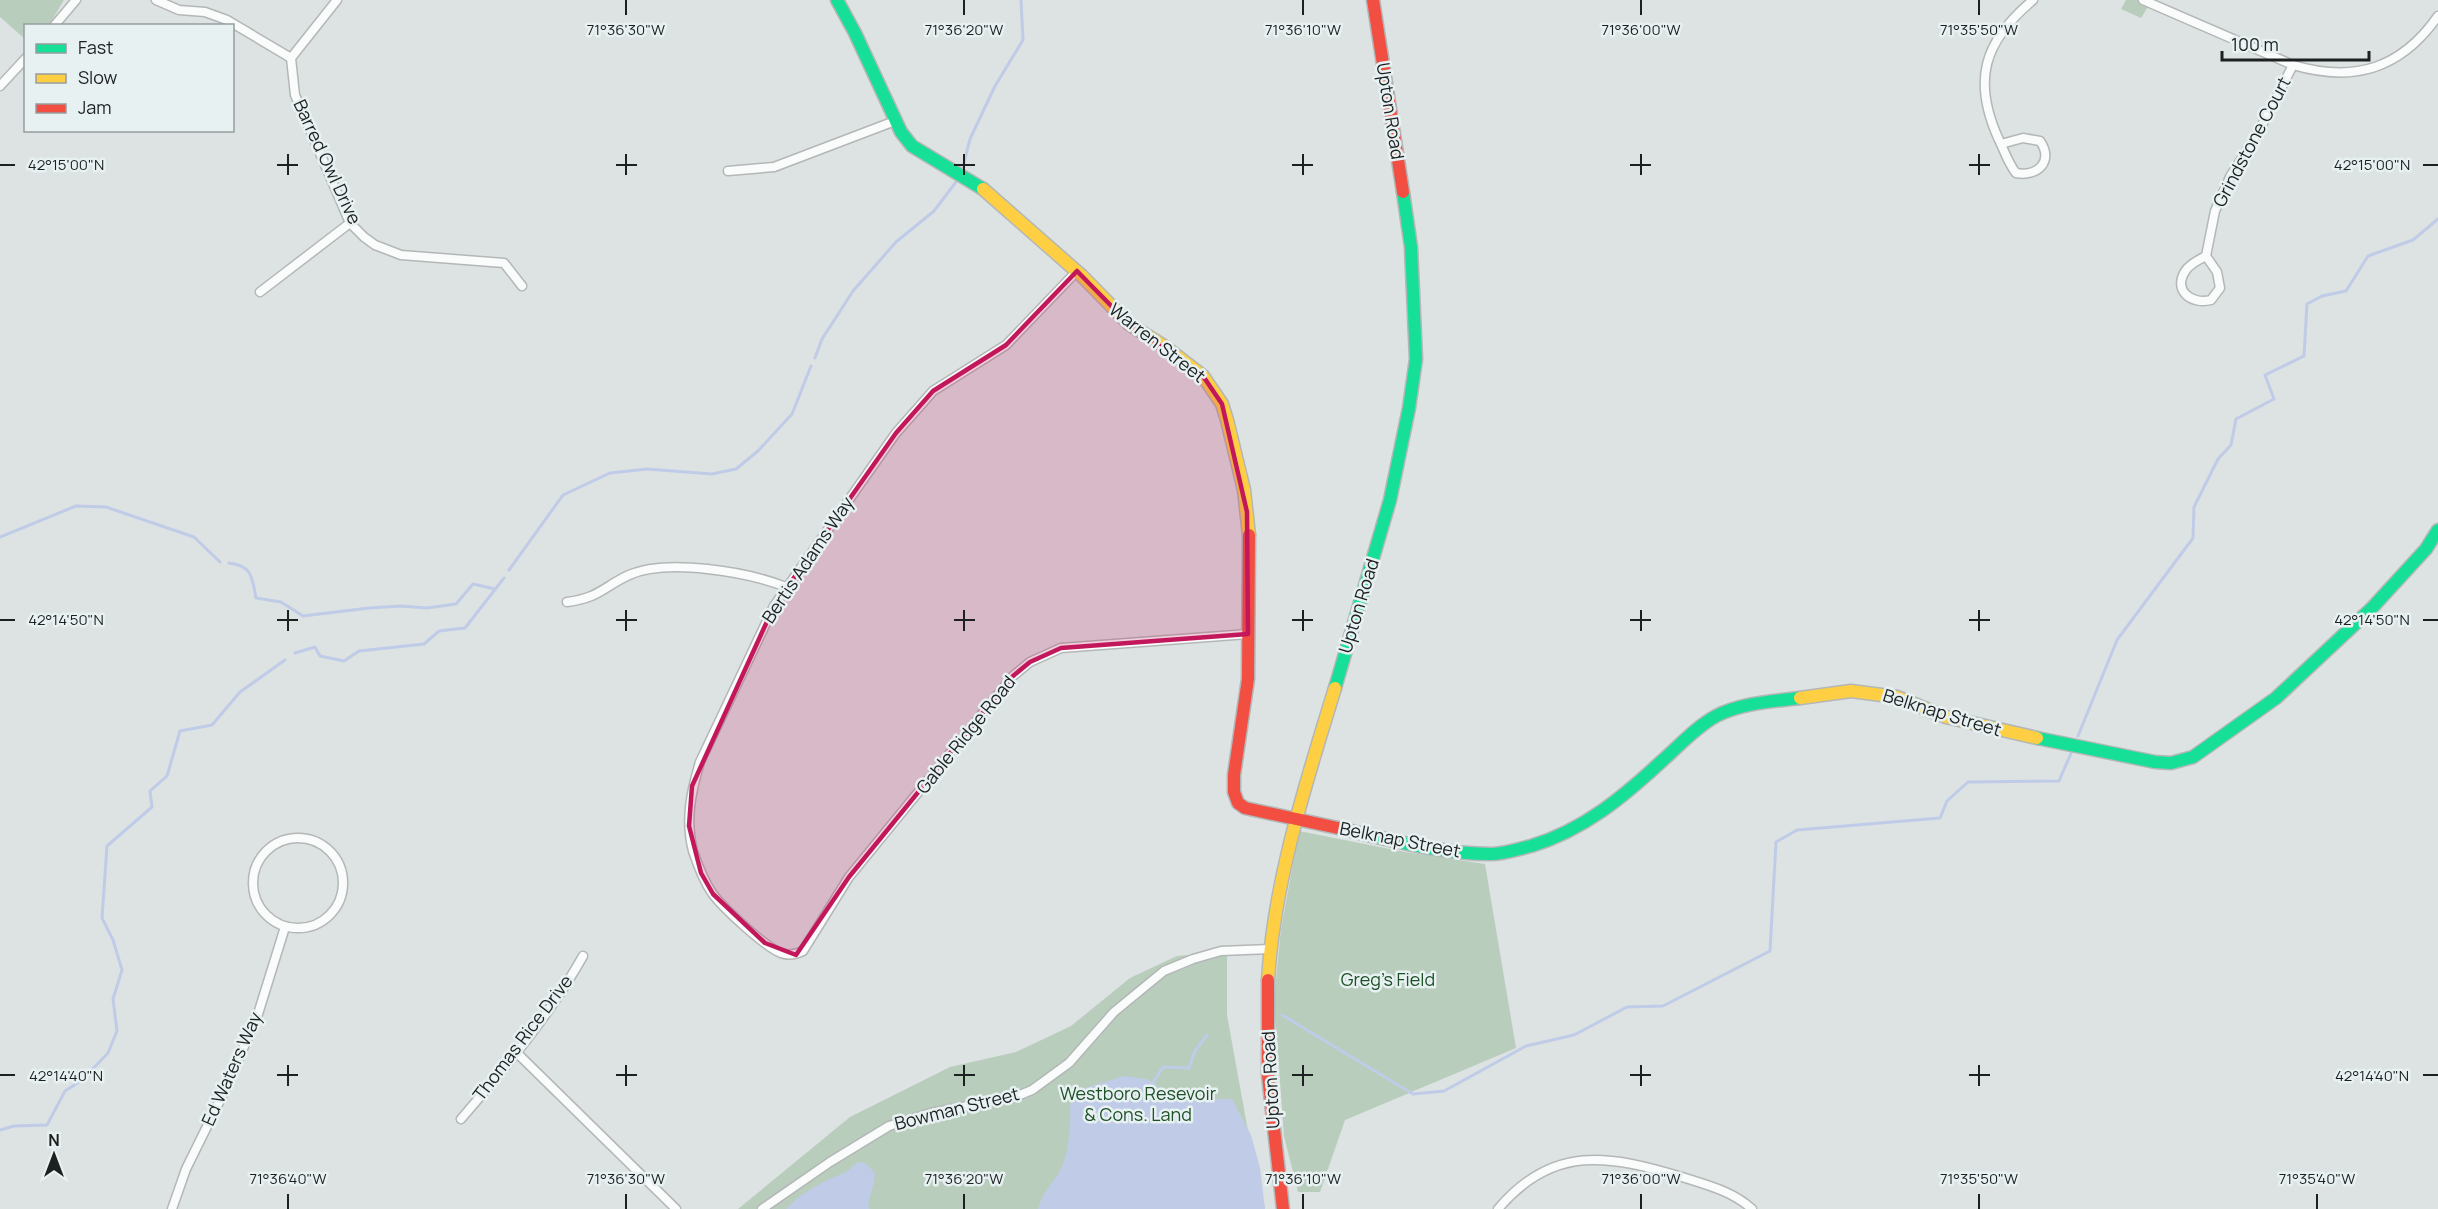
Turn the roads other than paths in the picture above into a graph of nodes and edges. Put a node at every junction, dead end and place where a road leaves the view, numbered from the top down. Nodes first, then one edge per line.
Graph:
1 (75, 0) edge
2 (156, 0) edge
3 (337, 0) edge
4 (837, 0) edge
5 (1373, 0) edge
6 (2033, 0) edge
7 (2142, 0) edge
8 (2438, 16) edge
9 (56, 24) edge
10 (233, 24) edge
11 (234, 25) edge
12 (291, 58) junction
13 (24, 59) edge
14 (2293, 65) junction
15 (0, 86) edge
16 (895, 121) junction
17 (2001, 144) junction
18 (728, 171) dead end
19 (350, 223) junction
20 (2206, 256) junction
21 (1077, 271) junction
22 (522, 286) dead end
23 (260, 292) dead end
24 (2438, 530) edge
25 (786, 587) junction
26 (567, 602) dead end
27 (1248, 634) junction
28 (1295, 819) junction
29 (285, 927) junction
30 (1270, 949) junction
31 (793, 955) joint
32 (583, 956) dead end
33 (516, 1052) junction
34 (461, 1119) dead end
35 (1282, 1196) junction
36 (172, 1209) edge
37 (676, 1209) edge
38 (762, 1209) edge
39 (1283, 1209) edge
40 (1288, 1209) edge
41 (1498, 1209) edge
42 (1752, 1209) edge

1 - 9 street
2 - 10 street
3 - 12 street
4 - 16 street, Warren Street
5 - 28 street, Upton Road
6 - 17 street
7 - 14 street
8 - 14 street
11 - 12 street
12 - 19 street, Barred Owl Drive
13 - 15 street
14 - 20 street, Grindstone Court
16 - 18 street
16 - 21 street, Warren Street
17 - 17 street
19 - 22 street, Barred Owl Drive
19 - 23 street
20 - 20 street
21 - 25 street, Bertis Adams Way
21 - 27 street, Warren Street
24 - 28 street, Belknap Street
25 - 26 street
25 - 31 street, Bertis Adams Way
27 - 28 street, Warren Street
27 - 31 street, Gable Ridge Road
28 - 30 street, Upton Road
29 - 29 street
29 - 36 street, Ed Waters Way
30 - 35 street, Upton Road
30 - 38 street, Bowman Street
32 - 33 street, Thomas Rice Drive
33 - 34 street, Thomas Rice Drive
33 - 37 street
35 - 39 street, Upton Road
35 - 40 street
41 - 42 street

